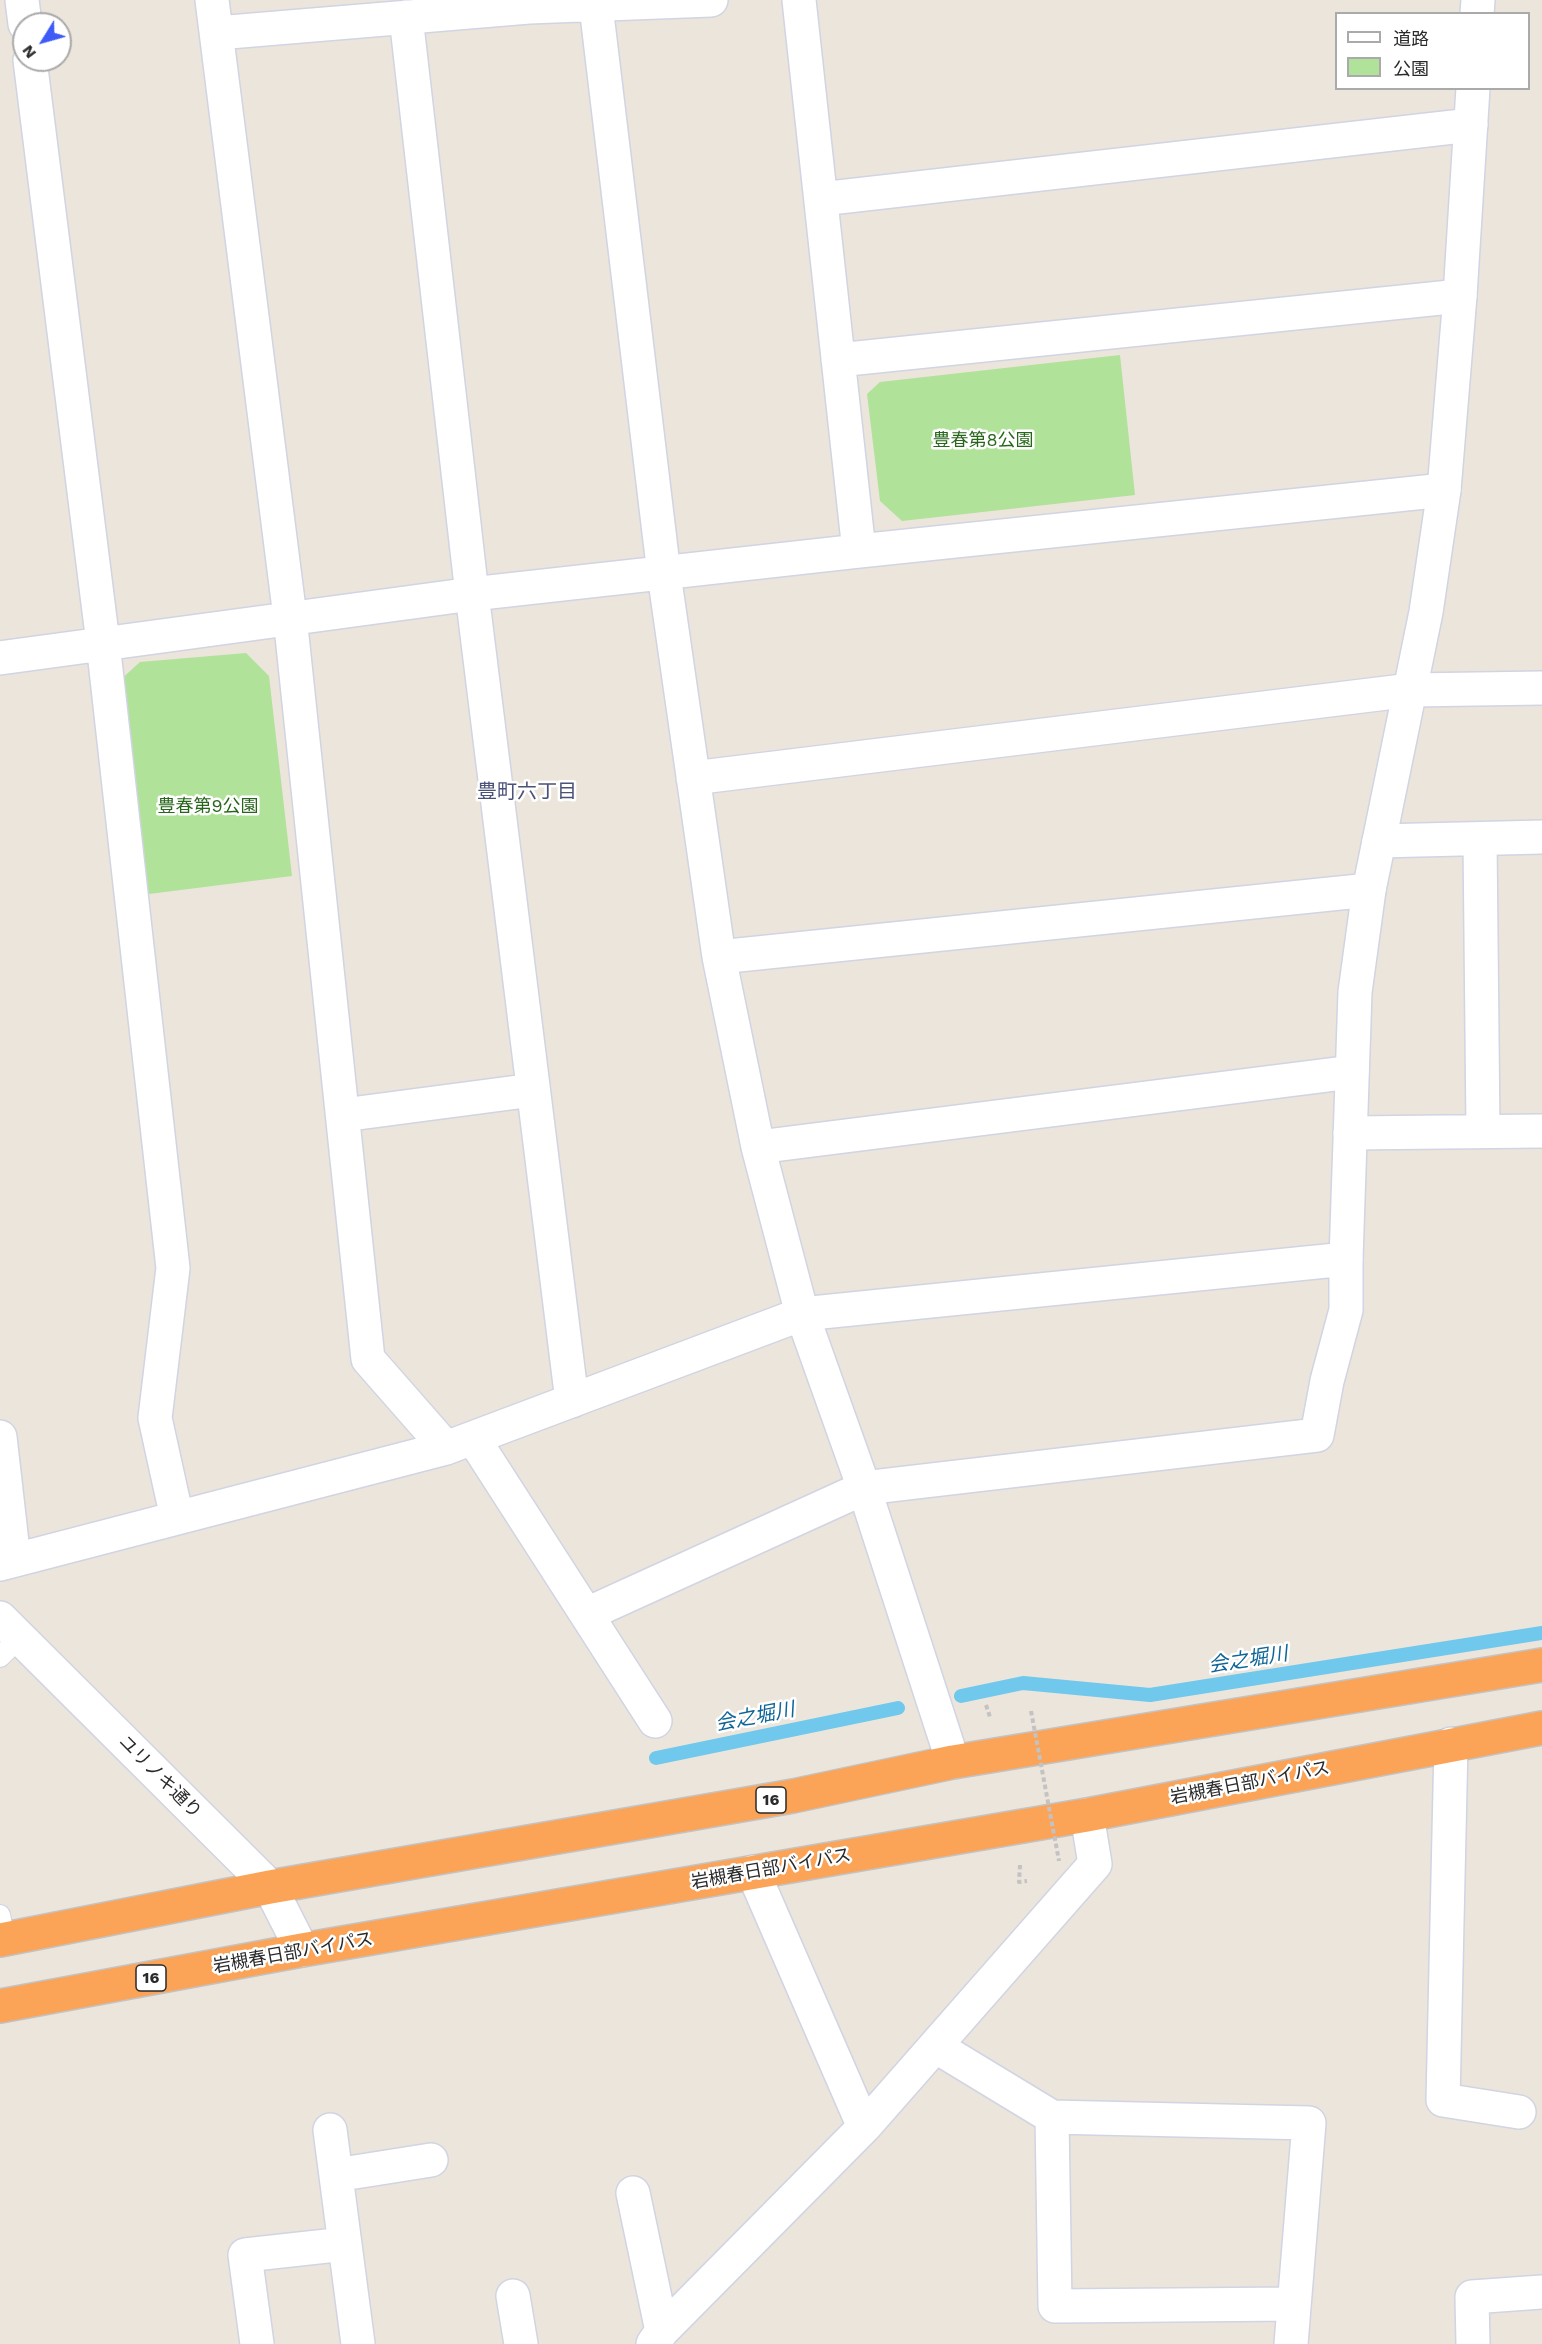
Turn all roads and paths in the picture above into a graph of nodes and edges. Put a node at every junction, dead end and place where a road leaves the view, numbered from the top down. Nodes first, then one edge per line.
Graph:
1 (212, 0) edge
2 (700, 0) edge
3 (800, 0) edge
4 (529, 4) edge
5 (596, 6) junction
6 (405, 17) junction
7 (216, 33) junction
8 (32, 72) edge
9 (1473, 90) edge
10 (1471, 125) junction
11 (821, 199) junction
12 (1460, 296) junction
13 (838, 360) junction
14 (1444, 490) junction
15 (859, 551) junction
16 (664, 574) junction
17 (472, 594) junction
18 (290, 617) junction
19 (103, 643) junction
20 (0, 658) edge
21 (1542, 688) edge
22 (1411, 690) junction
23 (693, 778) junction
24 (1542, 837) edge
25 (1480, 839) junction
26 (1379, 841) junction
27 (1369, 890) junction
28 (719, 957) junction
29 (1352, 1072) junction
30 (533, 1090) junction
31 (343, 1115) junction
32 (1483, 1131) junction
33 (1542, 1131) edge
34 (1350, 1132) junction
35 (758, 1147) junction
36 (1346, 1259) junction
37 (802, 1314) junction
38 (572, 1401) junction
39 (0, 1437) edge
40 (460, 1443) junction
41 (864, 1488) junction
42 (177, 1518) junction
43 (7, 1562) edge
44 (587, 1614) junction
45 (7, 1638) edge
46 (1542, 1665) edge
47 (1031, 1711) dead end
48 (655, 1721) dead end
49 (1542, 1728) edge
50 (1451, 1744) junction
51 (953, 1762) junction
52 (1087, 1815) junction
53 (1049, 1862) dead end
54 (1029, 1863) dead end
55 (753, 1872) junction
56 (1030, 1881) dead end
57 (270, 1887) junction
58 (2, 1931) edge
59 (302, 1950) junction
60 (0, 2006) edge
61 (935, 2046) junction
62 (1519, 2112) dead end
63 (1052, 2116) junction
64 (864, 2127) junction
65 (330, 2130) dead end
66 (431, 2160) dead end
67 (336, 2175) junction
68 (633, 2193) dead end
69 (345, 2244) junction
70 (1542, 2292) edge
71 (513, 2296) dead end
72 (1294, 2304) junction
73 (657, 2338) edge
74 (257, 2344) edge
75 (358, 2344) edge
76 (521, 2344) edge
77 (1291, 2344) edge
78 (1473, 2344) edge

1 - 7 street
2 - 5 street
3 - 11 street
4 - 5 street
4 - 6 street
5 - 16 street
6 - 7 street
6 - 17 street
7 - 18 street
8 - 19 street
9 - 10 street
10 - 11 street
10 - 12 street
11 - 13 street
12 - 13 street
12 - 14 street
13 - 15 street
14 - 15 street
14 - 22 street
15 - 16 street
16 - 17 street
16 - 23 street
17 - 18 street
17 - 30 street
18 - 19 street
18 - 31 street
19 - 20 street
19 - 42 street
21 - 22 street
22 - 23 street
22 - 26 street
23 - 28 street
24 - 25 street
25 - 26 street
25 - 32 street
26 - 27 street
27 - 28 street
27 - 29 street
28 - 35 street
29 - 34 street
29 - 35 street
30 - 31 street
30 - 38 street
31 - 40 street
32 - 33 street
32 - 34 street
34 - 36 street
35 - 37 street
36 - 37 street
36 - 41 street
37 - 38 street
37 - 41 street
38 - 40 street
39 - 43 street
40 - 42 street
40 - 44 street
41 - 44 street
41 - 51 street
42 - 43 street
44 - 48 street
45 - 57 street, ユリノキ通り
46 - 51 highway, 16
47 - 53 path, bridge
49 - 50 highway, 岩槻春日部バイパス / 16
50 - 52 highway, 岩槻春日部バイパス / 16
50 - 62 street
51 - 57 highway, 16
52 - 55 highway, 岩槻春日部バイパス / 16
52 - 61 street
54 - 56 path
55 - 59 highway, 岩槻春日部バイパス / 16
55 - 64 street
57 - 58 highway, 16
57 - 59 street, ユリノキ通り
59 - 60 highway, 岩槻春日部バイパス / 16
61 - 63 street
61 - 64 street
63 - 72 street
63 - 72 street
64 - 73 street
65 - 67 street
66 - 67 street
67 - 69 street
68 - 73 street
69 - 74 street
69 - 75 street
70 - 78 street
71 - 76 street
72 - 77 street

